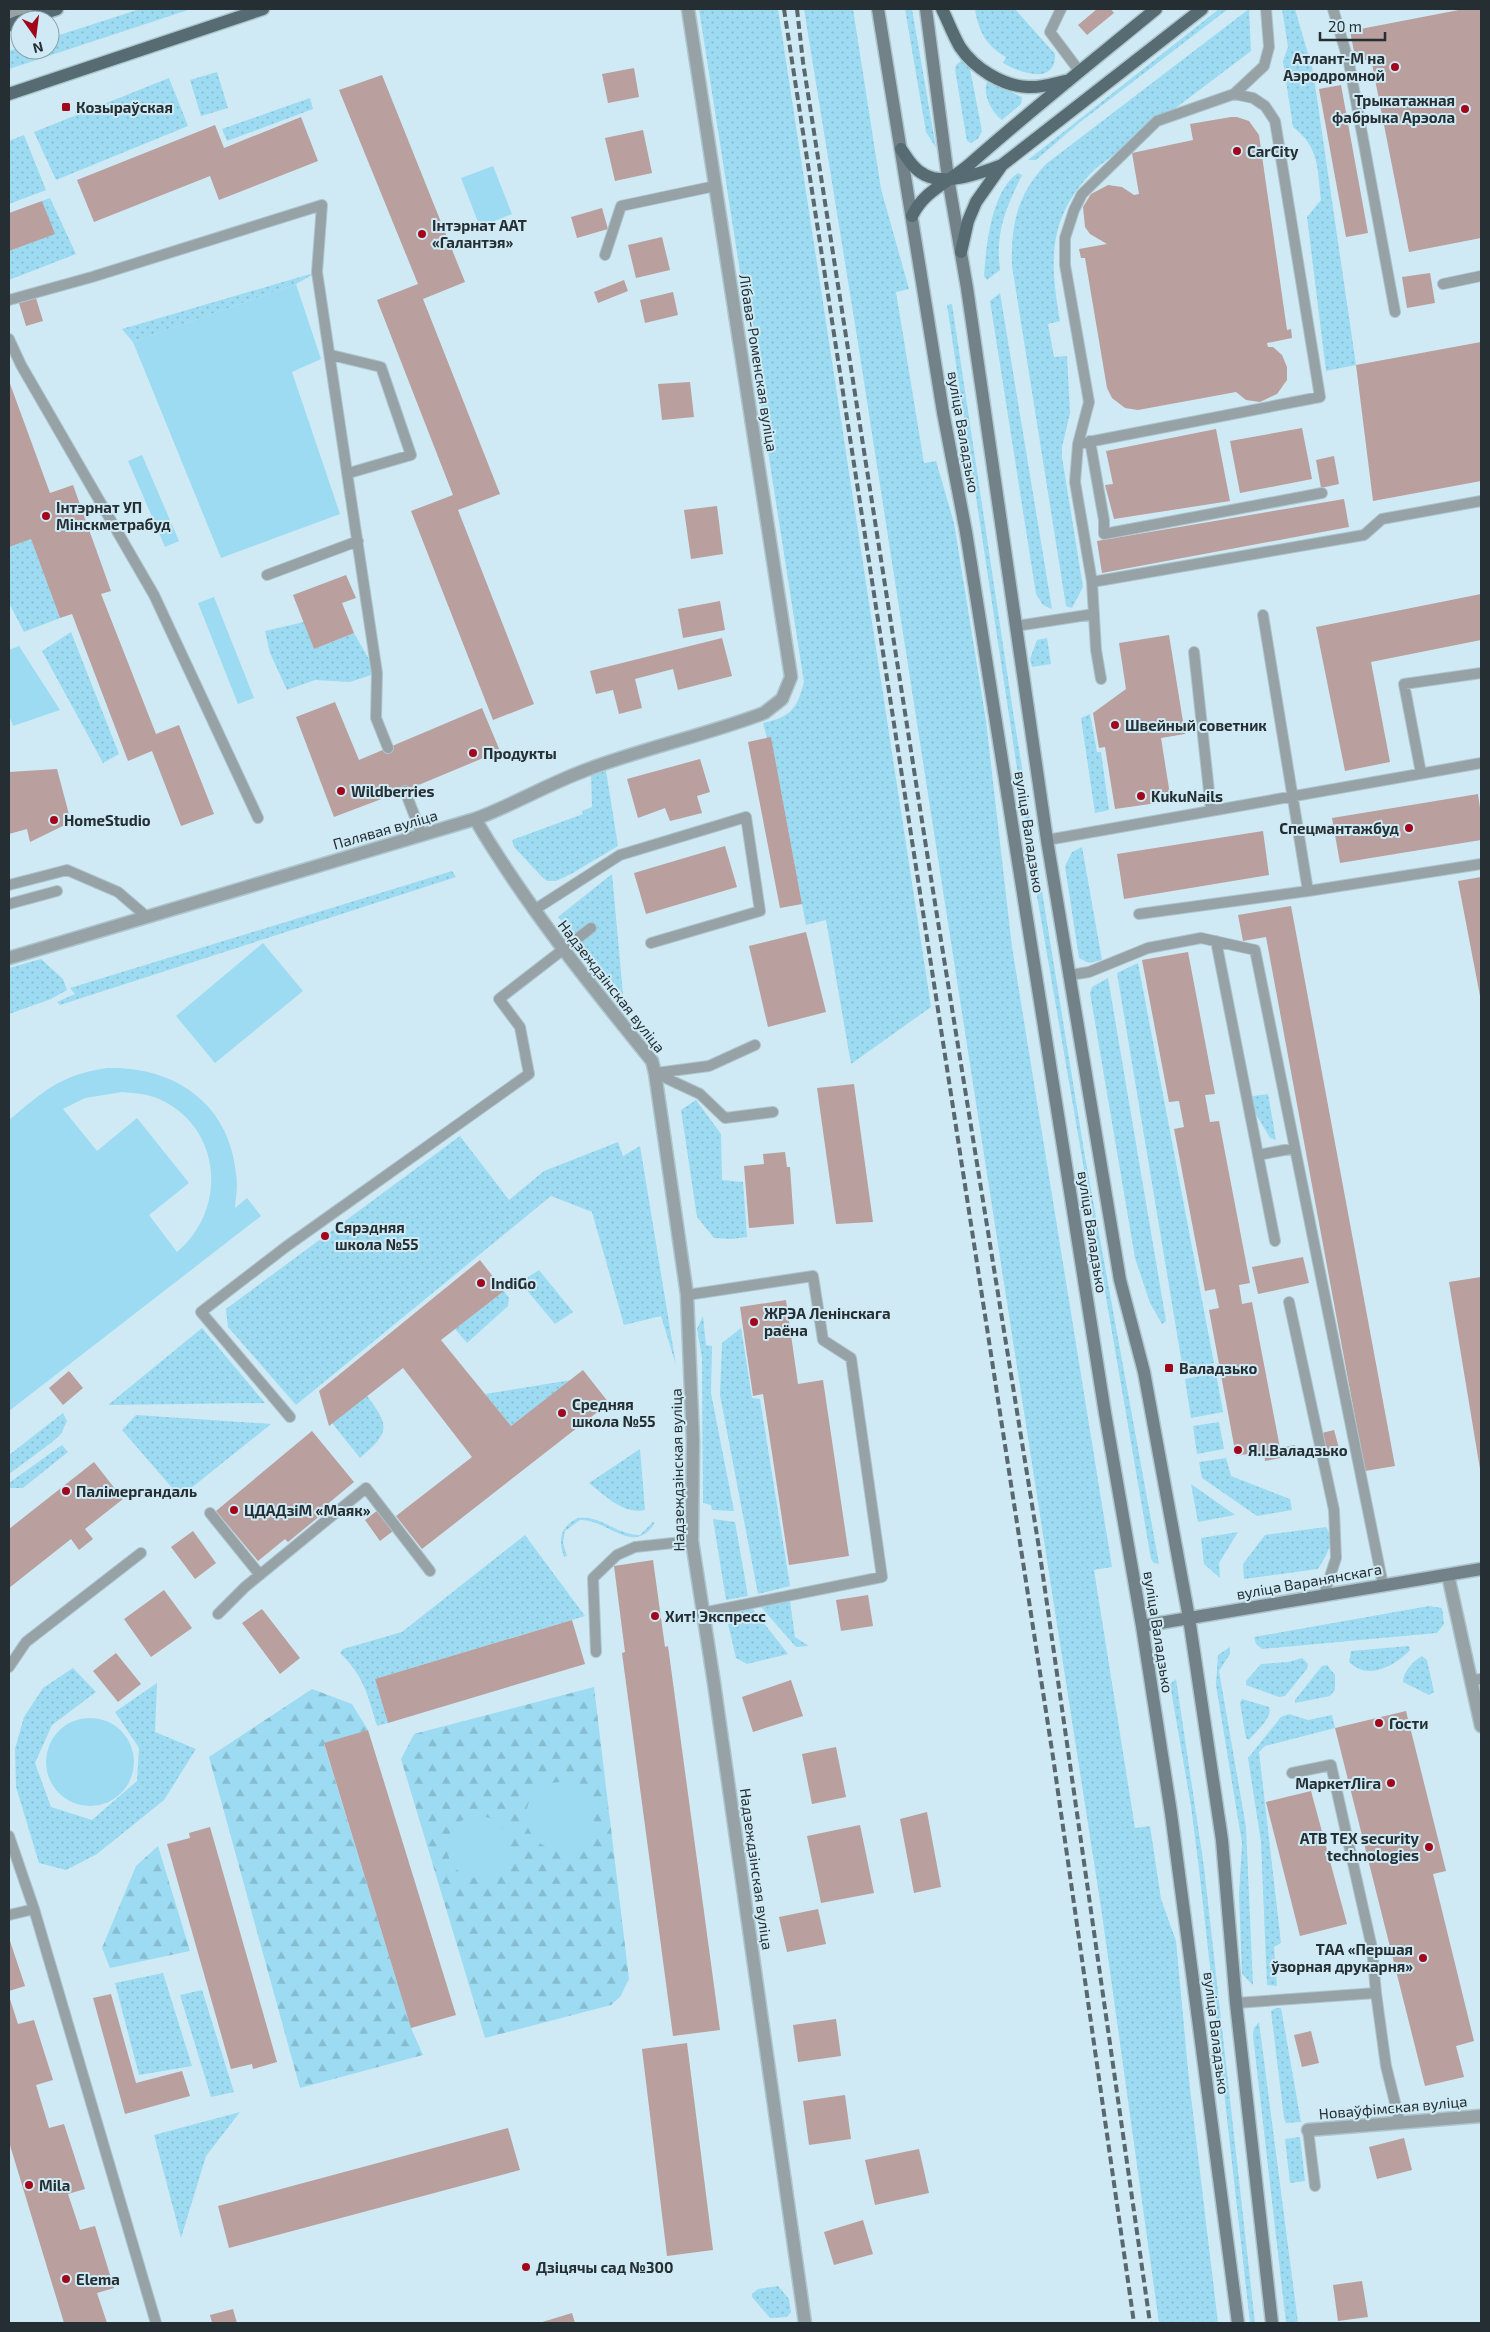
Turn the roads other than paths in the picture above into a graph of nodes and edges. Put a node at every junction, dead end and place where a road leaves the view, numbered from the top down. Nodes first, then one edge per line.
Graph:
1 (263, 9) edge
2 (688, 9) edge
3 (878, 9) edge
4 (926, 9) edge
5 (942, 9) edge
6 (1061, 9) edge
7 (1156, 9) edge
8 (1202, 9) edge
9 (1266, 9) edge
10 (1333, 9) edge
11 (1075, 75) junction
12 (9, 94) edge
13 (1234, 94) junction
14 (901, 149) junction
15 (1002, 165) junction
16 (948, 178) junction
17 (716, 186) junction
18 (912, 216) junction
19 (960, 252) junction
20 (605, 255) dead end
21 (1481, 276) edge
22 (1443, 284) dead end
23 (9, 300) edge
24 (1395, 312) dead end
25 (9, 339) edge
26 (330, 355) junction
27 (1090, 441) junction
28 (1078, 444) junction
29 (349, 473) junction
30 (1322, 493) dead end
31 (1481, 501) edge
32 (358, 541) junction
33 (267, 575) dead end
34 (1092, 582) junction
35 (1094, 614) junction
36 (1263, 614) dead end
37 (1016, 626) junction
38 (1194, 652) dead end
39 (1481, 672) edge
40 (1100, 680) dead end
41 (764, 713) joint
42 (388, 748) dead end
43 (1481, 763) edge
44 (1421, 774) junction
45 (405, 791) dead end
46 (1294, 796) junction
47 (1211, 810) junction
48 (258, 818) dead end
49 (475, 819) junction
50 (422, 835) junction
51 (1047, 840) junction
52 (1481, 864) edge
53 (9, 886) edge
54 (57, 891) dead end
55 (1308, 891) junction
56 (9, 904) edge
57 (534, 910) junction
58 (1139, 914) dead end
59 (146, 916) junction
60 (591, 928) dead end
61 (1216, 941) junction
62 (651, 944) dead end
63 (562, 950) junction
64 (9, 958) edge
65 (1070, 975) junction
66 (756, 1045) dead end
67 (655, 1073) junction
68 (773, 1112) dead end
69 (1295, 1148) junction
70 (1258, 1155) junction
71 (1274, 1240) dead end
72 (687, 1295) junction
73 (1289, 1302) dead end
74 (290, 1417) dead end
75 (210, 1513) dead end
76 (692, 1541) junction
77 (142, 1553) dead end
78 (1481, 1569) edge
79 (430, 1571) dead end
80 (1448, 1574) junction
81 (260, 1575) junction
82 (1383, 1585) junction
83 (1324, 1595) junction
84 (702, 1613) junction
85 (218, 1614) dead end
86 (1189, 1618) junction
87 (1142, 1626) junction
88 (596, 1652) dead end
89 (9, 1667) edge
90 (1476, 1680) edge
91 (1481, 1726) edge
92 (1292, 1773) dead end
93 (9, 1836) edge
94 (34, 1909) junction
95 (9, 1915) edge
96 (1376, 1993) junction
97 (1236, 2003) junction
98 (1481, 2116) edge
99 (1400, 2123) junction
100 (1308, 2130) joint
101 (1315, 2186) dead end
102 (156, 2323) edge
103 (805, 2323) edge
104 (1238, 2323) edge
105 (1272, 2323) edge

1 - 12 main road
2 - 17 street, Лібава-Роменская вуліца
3 - 14 main road, вуліца Валадзько
4 - 16 main road, вуліца Валадзько
5 - 11 main road
6 - 11 lane
7 - 11 main road
8 - 15 main road
9 - 13 lane
10 - 24 lane
11 - 16 main road
13 - 27 lane
13 - 28 lane
14 - 16 main road
14 - 18 main road, вуліца Валадзько
15 - 16 main road
15 - 19 main road
16 - 18 main road
16 - 19 main road, вуліца Валадзько
17 - 20 lane
17 - 41 street, Лібава-Роменская вуліца
18 - 87 main road, вуліца Валадзько
19 - 37 main road, вуліца Валадзько
21 - 22 lane
23 - 26 lane
25 - 48 lane
26 - 29 lane
26 - 29 lane
27 - 28 lane
27 - 30 lane
28 - 34 lane
29 - 32 lane
31 - 34 lane
32 - 33 lane
32 - 42 lane
34 - 35 lane
35 - 37 lane
35 - 40 lane
36 - 46 lane
37 - 51 main road, вуліца Валадзько
38 - 47 lane
39 - 44 lane
41 - 49 street, Палявая вуліца
43 - 44 lane
44 - 46 lane
45 - 50 lane
46 - 47 lane
46 - 55 lane
47 - 51 lane
49 - 50 street, Палявая вуліца
49 - 57 street, Надзеждзінская вуліца
50 - 59 street, Палявая вуліца
51 - 65 main road, вуліца Валадзько
52 - 55 lane
53 - 59 lane
54 - 56 lane
55 - 58 lane
57 - 62 lane
57 - 63 street, Надзеждзінская вуліца
59 - 64 street, Палявая вуліца
60 - 63 lane
61 - 65 lane
61 - 69 lane
61 - 70 lane
63 - 67 street, Надзеждзінская вуліца
63 - 74 lane
65 - 86 main road, вуліца Валадзько
66 - 67 lane
67 - 68 lane
67 - 72 street, Надзеждзінская вуліца
69 - 70 lane
69 - 82 lane
70 - 71 lane
72 - 76 street, Надзеждзінская вуліца
72 - 84 lane
73 - 83 lane
75 - 81 lane
76 - 84 street, Надзеждзінская вуліца
76 - 88 lane
77 - 89 lane
78 - 80 main road, вуліца Варанянскага
79 - 81 lane
80 - 82 main road, вуліца Варанянскага
80 - 90 street
81 - 85 lane
82 - 83 main road, вуліца Варанянскага
83 - 86 main road, вуліца Варанянскага
84 - 103 street, Надзеждзінская вуліца
86 - 87 main road, вуліца Варанянскага
86 - 97 main road, вуліца Валадзько
87 - 104 main road, вуліца Валадзько
90 - 91 street
92 - 96 lane
93 - 94 lane
94 - 95 lane
94 - 102 lane
96 - 97 lane
96 - 99 lane
97 - 105 main road, вуліца Валадзько
98 - 99 street, Новаўфімская вуліца
99 - 100 street, Новаўфімская вуліца
100 - 101 lane

